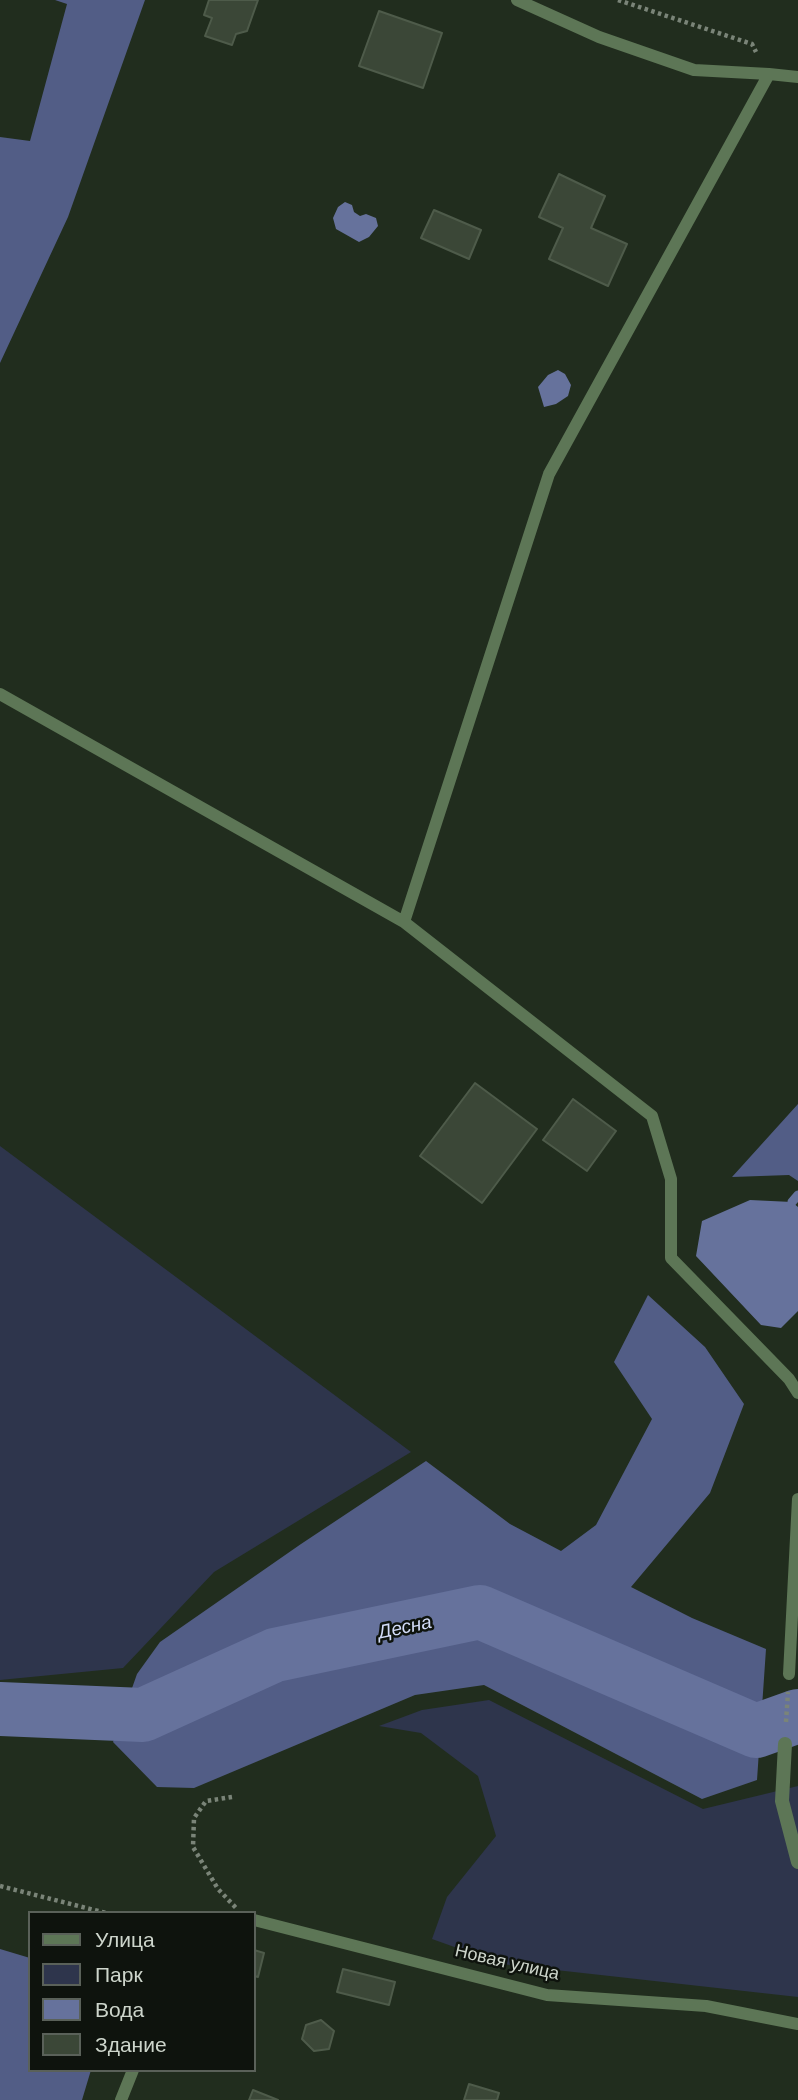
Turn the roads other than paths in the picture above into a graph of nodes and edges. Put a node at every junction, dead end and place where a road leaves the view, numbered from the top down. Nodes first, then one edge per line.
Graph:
1 (517, 0) edge
2 (769, 74) junction
3 (798, 76) edge
4 (0, 694) edge
5 (404, 922) junction
6 (798, 1393) edge
7 (798, 1499) edge
8 (789, 1674) road end
9 (785, 1744) road end
10 (798, 1862) edge
11 (256, 1921) edge
12 (798, 2024) edge
13 (132, 2072) edge
14 (121, 2100) edge

1 - 2 lane
2 - 3 lane
2 - 5 lane
4 - 5 lane
5 - 6 lane
7 - 8 lane
9 - 10 street
11 - 12 lane, Новая улица
13 - 14 lane

